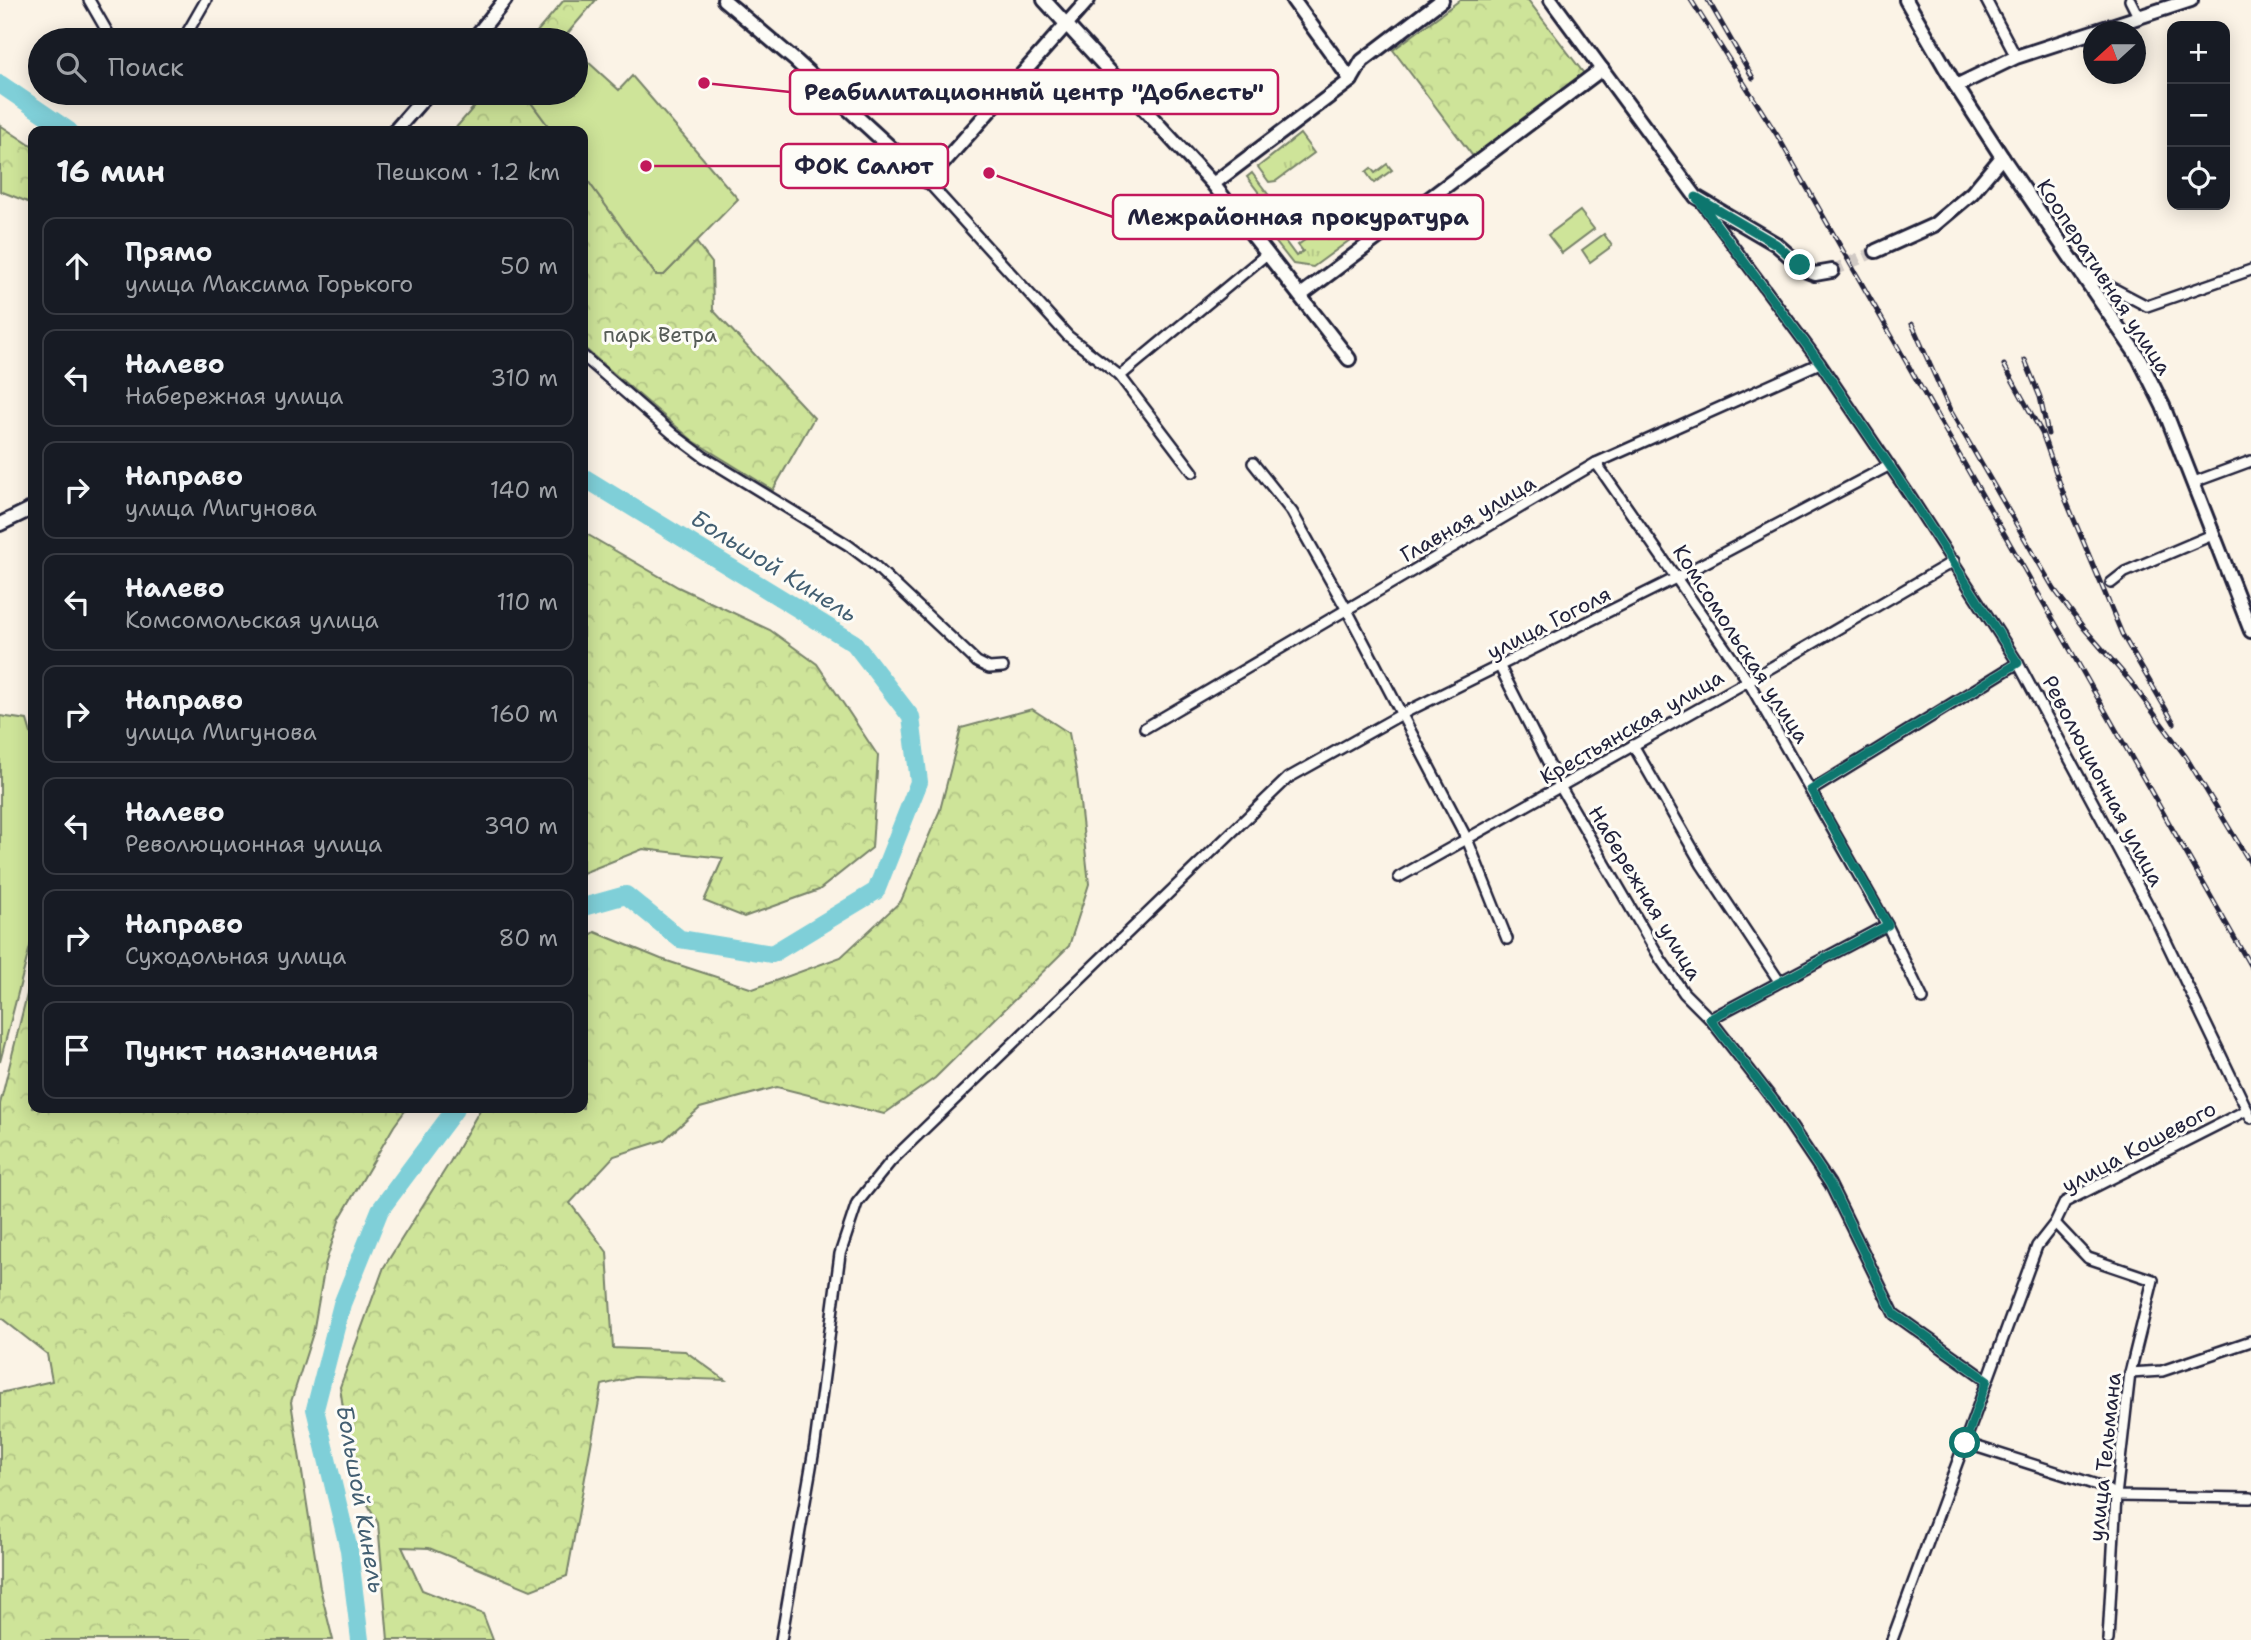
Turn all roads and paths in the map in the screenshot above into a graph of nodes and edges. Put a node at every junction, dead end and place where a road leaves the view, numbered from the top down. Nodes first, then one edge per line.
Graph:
1 (89, 0) edge
2 (206, 0) edge
3 (505, 0) edge
4 (724, 0) edge
5 (1044, 0) edge
6 (1087, 0) edge
7 (1293, 0) edge
8 (1442, 0) edge
9 (1551, 0) edge
10 (1906, 0) edge
11 (1986, 0) edge
12 (2130, 0) edge
13 (2191, 0) edge
14 (2138, 16) junction
15 (1066, 26) junction
16 (105, 28) edge
17 (190, 28) edge
18 (483, 28) edge
19 (2017, 57) junction
20 (1602, 69) junction
21 (1351, 80) junction
22 (1956, 86) junction
23 (418, 105) edge
24 (399, 126) edge
25 (2002, 157) junction
26 (927, 181) junction
27 (1213, 184) junction
28 (1696, 197) junction
29 (1876, 251) tunnel mouth
30 (1268, 253) junction
31 (2078, 269) junction
32 (2251, 270) edge
33 (1832, 271) tunnel mouth
34 (1301, 295) junction
35 (1349, 359) dead end
36 (588, 360) edge
37 (1820, 363) junction
38 (1120, 376) junction
39 (2251, 461) edge
40 (1253, 463) dead end
41 (1596, 463) junction
42 (1890, 465) junction
43 (1193, 472) dead end
44 (2194, 482) junction
45 (28, 510) edge
46 (0, 524) edge
47 (2212, 534) junction
48 (1954, 561) junction
49 (1676, 578) junction
50 (2111, 583) dead end
51 (1347, 610) junction
52 (2251, 631) edge
53 (2018, 663) junction
54 (1003, 667) dead end
55 (1500, 667) junction
56 (1748, 681) junction
57 (1402, 714) junction
58 (1145, 728) dead end
59 (1633, 745) junction
60 (1561, 788) junction
61 (1811, 790) junction
62 (1466, 839) junction
63 (1399, 877) dead end
64 (1888, 925) junction
65 (1507, 939) dead end
66 (1779, 981) junction
67 (1923, 999) dead end
68 (1710, 1019) junction
69 (2249, 1114) edge
70 (2055, 1223) junction
71 (2251, 1341) edge
72 (2130, 1373) junction
73 (1987, 1380) junction
74 (1965, 1443) junction
75 (2116, 1496) junction
76 (2251, 1499) edge
77 (781, 1640) edge
78 (1892, 1640) edge
79 (2108, 1640) edge

1 - 16 street
2 - 17 street
3 - 18 street
4 - 26 street
5 - 15 street
6 - 15 street
7 - 21 street
8 - 21 street
9 - 20 street, Революционная улица
10 - 22 street, Кооперативная улица
11 - 19 street
12 - 14 street
13 - 14 street
14 - 19 street
15 - 26 street
15 - 27 street
19 - 22 street
20 - 28 street, Революционная улица
20 - 34 street
21 - 27 street
22 - 25 street, Кооперативная улица
23 - 24 street
25 - 29 street
25 - 31 street, Кооперативная улица
26 - 38 street
27 - 30 street
28 - 33 street
28 - 37 street, Революционная улица
30 - 34 street
30 - 38 street
31 - 32 street
31 - 44 street, Кооперативная улица
34 - 35 street
36 - 54 street
37 - 41 street, Главная улица
37 - 42 street, Революционная улица
38 - 43 street
39 - 44 street
40 - 51 street
41 - 49 street, Комсомольская улица
41 - 51 street, Главная улица
42 - 48 street, Революционная улица
42 - 49 street, улица Гоголя
44 - 47 street, Кооперативная улица
45 - 46 street
47 - 50 street
47 - 52 street, Кооперативная улица
48 - 53 street, Революционная улица
48 - 56 street, Крестьянская улица
49 - 55 street, улица Гоголя
49 - 56 street, Комсомольская улица
51 - 57 street
51 - 58 street, Главная улица
53 - 61 street
53 - 69 street, Революционная улица
55 - 57 street, улица Гоголя
55 - 60 street, Набережная улица
56 - 59 street, Крестьянская улица
56 - 61 street, Комсомольская улица
57 - 62 street
57 - 77 street, улица Гоголя
59 - 60 street, Крестьянская улица
59 - 66 street
60 - 62 street, Крестьянская улица
60 - 68 street, Набережная улица
61 - 64 street, Комсомольская улица
62 - 63 street, Крестьянская улица
62 - 65 street
64 - 66 street
64 - 67 street, Комсомольская улица
66 - 68 street
68 - 73 street, Набережная улица
69 - 70 street, улица Кошевого
70 - 72 street, улица Тельмана
70 - 73 street, улица Кошевого
71 - 72 street
72 - 75 street, улица Тельмана
73 - 74 street, улица Кошевого
74 - 75 street
74 - 78 street, улица Кошевого
75 - 76 street
75 - 79 street, улица Тельмана

